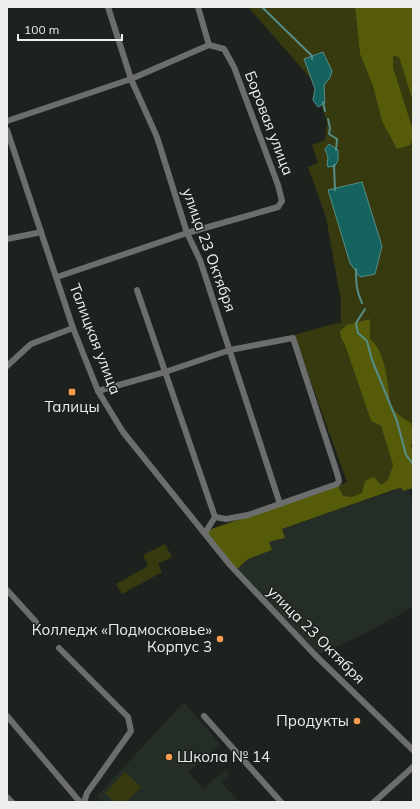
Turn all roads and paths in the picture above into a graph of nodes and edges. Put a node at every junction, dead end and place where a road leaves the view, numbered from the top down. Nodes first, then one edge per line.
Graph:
1 (108, 7) edge
2 (198, 7) edge
3 (209, 45) junction
4 (131, 79) junction
5 (7, 121) edge
6 (7, 130) edge
7 (41, 231) junction
8 (188, 233) junction
9 (7, 239) edge
10 (57, 277) junction
11 (137, 290) dead end
12 (73, 328) junction
13 (230, 350) junction
14 (7, 366) edge
15 (165, 372) junction
16 (98, 391) junction
17 (280, 504) junction
18 (214, 517) junction
19 (205, 533) junction
20 (7, 590) edge
21 (36, 622) dead end
22 (59, 648) dead end
23 (7, 716) edge
24 (204, 716) dead end
25 (413, 750) edge
26 (413, 767) edge
27 (7, 797) edge
28 (12, 802) edge
29 (80, 802) edge
30 (84, 802) edge
31 (281, 802) edge
32 (374, 802) edge

1 - 4 street, улица 23 Октября
2 - 3 street
3 - 4 street
3 - 8 street, Боровая улица
4 - 5 street
4 - 8 street, улица 23 Октября
6 - 7 street, Талицкая улица
7 - 9 street
7 - 10 street, Талицкая улица
8 - 10 street
8 - 13 street, улица 23 Октября
10 - 12 street, Талицкая улица
11 - 15 street
12 - 14 street
12 - 16 street, Талицкая улица
13 - 15 street
13 - 17 street, улица 23 Октября
13 - 17 street
15 - 16 street
15 - 18 street
16 - 19 street, Талицкая улица
17 - 18 street
18 - 19 street
19 - 25 street, улица 23 Октября
20 - 21 street
22 - 30 street
23 - 29 street
24 - 31 street
26 - 32 street
27 - 28 street

